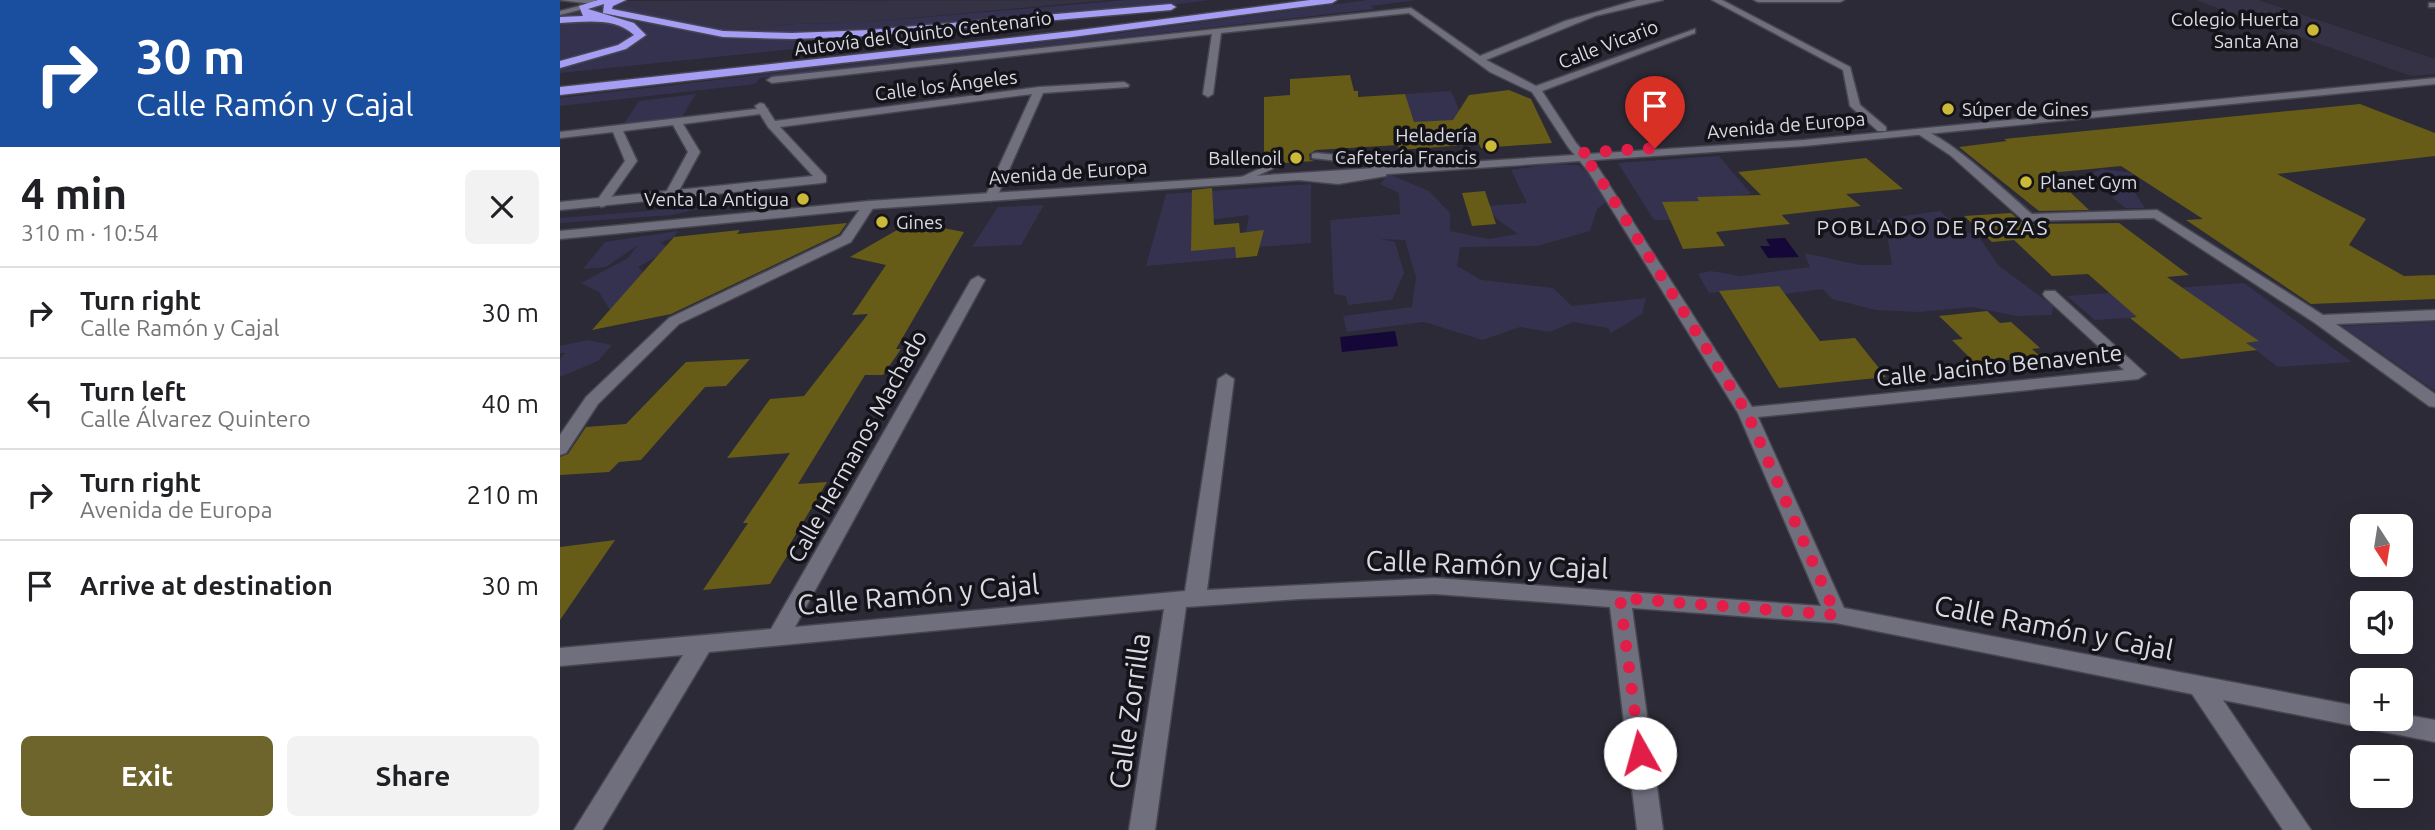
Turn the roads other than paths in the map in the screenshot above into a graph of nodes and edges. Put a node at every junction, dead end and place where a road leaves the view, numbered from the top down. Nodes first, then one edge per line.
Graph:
1 (563, 0) edge
2 (611, 0) edge
3 (621, 0) edge
4 (1270, 0) edge
5 (1332, 0) edge
6 (1659, 0) edge
7 (1716, 0) edge
8 (1758, 0) edge
9 (1810, 0) edge
10 (1840, 0) edge
11 (597, 1) edge
12 (1264, 1) edge
13 (1226, 2) dead end
14 (1400, 2) dead end
15 (579, 5) edge
16 (1188, 5) dead end
17 (1410, 10) junction
18 (560, 12) edge
19 (600, 19) junction
20 (560, 20) edge
21 (1217, 31) junction
22 (1692, 31) dead end
23 (1481, 59) junction
24 (560, 65) edge
25 (560, 79) edge
26 (772, 80) dead end
27 (2435, 81) edge
28 (1124, 85) dead end
29 (1039, 90) junction
30 (1536, 90) junction
31 (560, 91) edge
32 (1208, 94) dead end
33 (2049, 117) junction
34 (677, 122) junction
35 (772, 125) junction
36 (617, 129) junction
37 (1882, 129) junction
38 (1922, 132) junction
39 (560, 135) edge
40 (1839, 140) junction
41 (1316, 156) dead end
42 (1582, 156) junction
43 (1361, 159) junction
44 (1278, 164) dead end
45 (1481, 164) junction
46 (1441, 165) junction
47 (1427, 166) junction
48 (1381, 169) junction
49 (1315, 174) junction
50 (1286, 176) junction
51 (1242, 179) junction
52 (670, 196) junction
53 (991, 197) junction
54 (601, 203) junction
55 (869, 205) junction
56 (560, 206) edge
57 (560, 235) edge
58 (978, 280) dead end
59 (2050, 294) dead end
60 (2435, 315) edge
61 (2320, 320) junction
62 (1226, 379) dead end
63 (2435, 402) edge
64 (1747, 413) junction
65 (560, 449) edge
66 (1620, 598) junction
67 (1185, 599) junction
68 (1836, 615) junction
69 (778, 636) junction
70 (702, 643) junction
71 (560, 657) edge
72 (2200, 686) junction
73 (2350, 715) edge
74 (2413, 727) edge
75 (2435, 731) edge
76 (587, 830) edge
77 (1142, 830) edge
78 (1650, 830) edge
79 (2298, 830) edge

1 - 15 street
2 - 15 highway
3 - 16 highway
4 - 12 highway, Autovía del Quinto Centenario
5 - 31 highway, Autovía del Quinto Centenario
6 - 23 street
7 - 37 street
8 - 9 street
9 - 10 street
11 - 15 street
12 - 13 highway
12 - 25 highway, Autovía del Quinto Centenario
14 - 17 street
15 - 18 street
15 - 19 highway
17 - 21 street
17 - 23 street
19 - 20 highway
19 - 24 highway
21 - 26 street
21 - 32 street
22 - 30 street, Calle Vicario
23 - 30 street
27 - 33 street, Avenida de Europa
28 - 29 street, Calle los Ángeles
29 - 35 street, Calle los Ángeles
29 - 53 street
30 - 42 street
33 - 37 street, Avenida de Europa
33 - 38 street, Avenida de Europa
34 - 35 street
34 - 36 street
34 - 52 street
35 - 52 street
36 - 39 street
36 - 54 street
37 - 40 street
37 - 42 street, Avenida de Europa
38 - 40 street, Avenida de Europa
38 - 61 street
40 - 42 street, Avenida de Europa
41 - 43 lane
42 - 45 street, Avenida de Europa
42 - 45 street
42 - 46 street, Avenida de Europa
42 - 64 street
43 - 47 lane
43 - 48 lane
43 - 49 lane
44 - 51 lane
45 - 46 street, Avenida de Europa
46 - 47 street, Avenida de Europa
47 - 48 street, Avenida de Europa
48 - 49 street, Avenida de Europa
48 - 50 lane
49 - 50 street, Avenida de Europa
50 - 51 street, Avenida de Europa
51 - 53 street, Avenida de Europa
52 - 54 street
53 - 55 street, Avenida de Europa
54 - 56 street
55 - 57 street, Avenida de Europa
55 - 65 street
58 - 69 street, Calle Hermanos Machado
59 - 64 street, Calle Jacinto Benavente
60 - 61 street
61 - 63 street
62 - 67 street, Calle Zorrilla
64 - 68 street
66 - 67 street, Calle Ramón y Cajal
66 - 68 street, Calle Ramón y Cajal
66 - 78 street
67 - 69 street, Calle Ramón y Cajal
67 - 77 street, Calle Zorrilla
68 - 72 street, Calle Ramón y Cajal
69 - 70 street, Calle Ramón y Cajal
70 - 71 street, Calle Ramón y Cajal
70 - 76 street
72 - 73 street, Calle Ramón y Cajal
72 - 79 street
74 - 75 street

